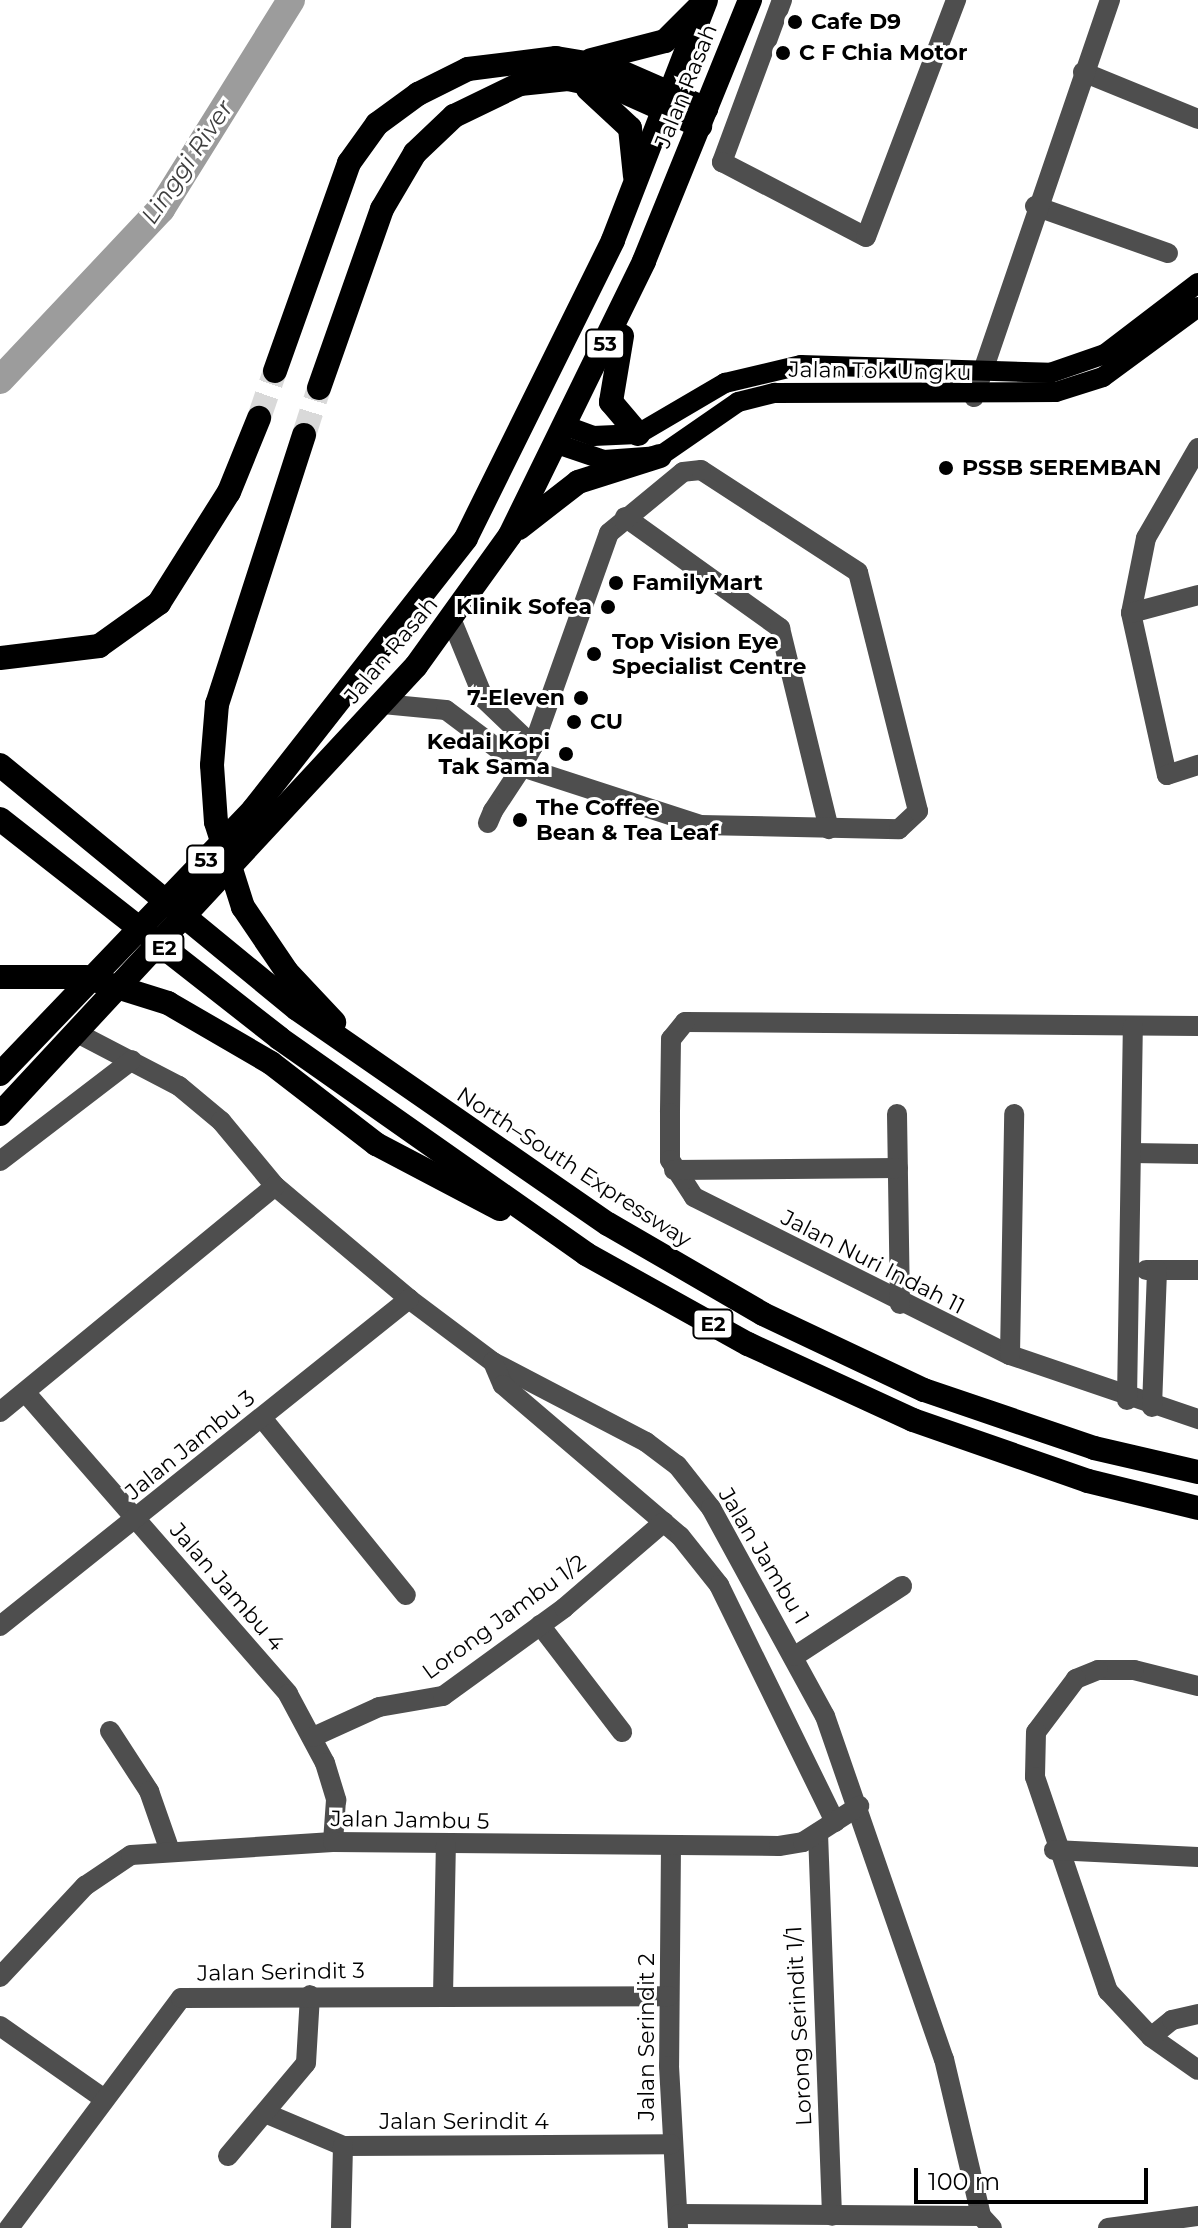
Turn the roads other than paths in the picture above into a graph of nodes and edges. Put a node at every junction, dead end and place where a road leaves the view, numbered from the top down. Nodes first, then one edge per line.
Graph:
1 (706, 0) edge
2 (750, 0) edge
3 (782, 0) edge
4 (956, 0) edge
5 (1107, 1) edge
6 (740, 23) junction
7 (769, 31) junction
8 (585, 61) junction
9 (1083, 72) junction
10 (568, 79) junction
11 (666, 103) junction
12 (703, 117) junction
13 (1198, 119) edge
14 (636, 180) junction
15 (1035, 206) junction
16 (1168, 253) dead end
17 (644, 261) junction
18 (1198, 283) edge
19 (1198, 307) edge
20 (275, 371) tunnel mouth
21 (977, 375) junction
22 (546, 386) junction
23 (319, 388) tunnel mouth
24 (974, 397) junction
25 (259, 418) tunnel mouth
26 (557, 433) junction
27 (638, 434) junction
28 (304, 435) tunnel mouth
29 (1198, 448) edge
30 (512, 454) junction
31 (660, 456) junction
32 (625, 517) junction
33 (510, 535) junction
34 (1198, 595) edge
35 (1131, 613) junction
36 (452, 621) junction
37 (0, 658) edge
38 (383, 704) junction
39 (533, 746) junction
40 (0, 765) edge
41 (1198, 765) edge
42 (522, 767) junction
43 (0, 819) edge
44 (488, 823) dead end
45 (829, 829) junction
46 (2, 977) edge
47 (1198, 1026) edge
48 (1133, 1027) junction
49 (77, 1033) junction
50 (132, 1060) junction
51 (0, 1074) edge
52 (419, 1099) junction
53 (0, 1114) edge
54 (897, 1114) dead end
55 (1014, 1114) dead end
56 (1131, 1153) junction
57 (1198, 1154) edge
58 (0, 1161) edge
59 (898, 1168) junction
60 (674, 1170) junction
61 (275, 1186) junction
62 (586, 1254) junction
63 (1131, 1270) junction
64 (1157, 1270) junction
65 (1198, 1270) edge
66 (409, 1299) junction
67 (900, 1304) junction
68 (1010, 1355) junction
69 (493, 1362) junction
70 (25, 1392) junction
71 (1127, 1400) junction
72 (1152, 1407) junction
73 (0, 1412) edge
74 (262, 1418) junction
75 (1198, 1419) edge
76 (1198, 1472) edge
77 (1198, 1508) edge
78 (135, 1519) junction
79 (664, 1522) junction
80 (902, 1586) dead end
81 (406, 1595) dead end
82 (540, 1625) junction
83 (0, 1626) edge
84 (795, 1656) junction
85 (1198, 1686) edge
86 (110, 1731) dead end
87 (622, 1732) dead end
88 (313, 1737) junction
89 (859, 1806) junction
90 (826, 1827) junction
91 (333, 1842) junction
92 (671, 1845) junction
93 (446, 1846) junction
94 (169, 1848) junction
95 (1054, 1850) junction
96 (1198, 1857) edge
97 (0, 1977) edge
98 (310, 1995) junction
99 (443, 1996) junction
100 (669, 1996) junction
101 (1198, 2014) edge
102 (0, 2026) edge
103 (1151, 2037) junction
104 (1198, 2070) edge
105 (103, 2098) junction
106 (265, 2113) junction
107 (671, 2144) junction
108 (343, 2146) junction
109 (228, 2156) dead end
110 (832, 2216) junction
111 (1198, 2216) edge
112 (678, 2221) edge
113 (987, 2222) edge
114 (9, 2228) edge
115 (341, 2228) edge
116 (1108, 2228) edge

1 - 8 highway
1 - 11 highway, Jalan Rasah / 53
2 - 6 highway, Jalan Rasah / 53
3 - 7 street
4 - 7 street
5 - 9 street
6 - 7 street
6 - 12 highway, Jalan Rasah / 53
8 - 11 highway
8 - 20 highway
9 - 13 street
9 - 15 street
10 - 11 highway
10 - 14 highway
10 - 23 highway
11 - 12 highway
11 - 14 highway, Jalan Rasah / 53
12 - 17 highway, Jalan Rasah / 53
14 - 22 highway, Jalan Rasah / 53
15 - 16 street
15 - 21 street
17 - 26 highway, Jalan Rasah / 53
17 - 27 highway
18 - 21 main road, Jalan Tok Ungku
19 - 24 main road, Jalan Tok Ungku
21 - 24 street
21 - 27 main road, Jalan Tok Ungku
22 - 26 highway
22 - 30 highway, Jalan Rasah / 53
24 - 31 main road, Jalan Tok Ungku
25 - 37 highway
26 - 27 main road, Jalan Tok Ungku
26 - 30 highway
26 - 31 main road
26 - 33 highway, Jalan Rasah / 53
28 - 52 highway
29 - 35 street
30 - 51 highway, Jalan Rasah / 53
31 - 33 highway
32 - 39 street
32 - 45 street
32 - 45 street
33 - 36 highway, Jalan Rasah / 53
34 - 35 street
35 - 41 street
36 - 38 highway, Jalan Rasah / 53
36 - 39 street
38 - 42 street
38 - 49 highway, Jalan Rasah / 53
39 - 42 street
40 - 52 highway, North–South Expressway / E2
42 - 44 street
42 - 45 street
43 - 62 highway, E2
46 - 62 highway
47 - 48 street
48 - 56 street
48 - 60 street
49 - 50 street, Jalan Jambu 1
49 - 53 highway, Jalan Rasah / 53
50 - 58 street
50 - 61 street, Jalan Jambu 1
52 - 76 highway, North–South Expressway / E2
54 - 59 street
55 - 68 street
56 - 57 street
56 - 63 street
59 - 60 street
59 - 67 street
60 - 67 street, Jalan Nuri Indah 11
61 - 66 street, Jalan Jambu 1
61 - 70 street
62 - 77 highway, E2
63 - 64 street
63 - 71 street
64 - 65 street
64 - 72 street
66 - 69 street, Jalan Jambu 1
66 - 74 street, Jalan Jambu 3
67 - 68 street, Jalan Nuri Indah 11
68 - 71 street, Jalan Nuri Indah 11
69 - 79 street
69 - 84 street, Jalan Jambu 1
70 - 73 street
70 - 78 street, Jalan Jambu 4
71 - 72 street, Jalan Nuri Indah 11
72 - 75 street, Jalan Nuri Indah 11
74 - 78 street, Jalan Jambu 3
74 - 81 street
78 - 83 street, Jalan Jambu 3
78 - 88 street, Jalan Jambu 4
79 - 82 street, Lorong Jambu 1/2
79 - 90 street
80 - 84 street
82 - 87 street
82 - 88 street, Lorong Jambu 1/2
84 - 89 street, Jalan Jambu 1
85 - 95 street
86 - 94 street
88 - 91 street, Jalan Jambu 4
89 - 90 street, Jalan Jambu 5
89 - 113 street, Jalan Jambu 1
90 - 92 street, Jalan Jambu 5
90 - 110 street, Lorong Serindit 1/1
91 - 93 street, Jalan Jambu 5
91 - 94 street, Jalan Jambu 5
92 - 93 street, Jalan Jambu 5
92 - 100 street, Jalan Serindit 2
93 - 99 street
94 - 97 street, Jalan Jambu 5
95 - 96 street
95 - 103 street
98 - 99 street, Jalan Serindit 3
98 - 105 street, Jalan Serindit 3
98 - 106 street
99 - 100 street, Jalan Serindit 3
100 - 107 street, Jalan Serindit 2
101 - 103 street
102 - 105 street
103 - 104 street
105 - 114 street, Jalan Serindit 3
106 - 108 street, Jalan Serindit 4
106 - 109 street
107 - 108 street, Jalan Serindit 4
107 - 112 street, Jalan Serindit 2
108 - 115 street
110 - 112 street
110 - 113 street
111 - 116 street

